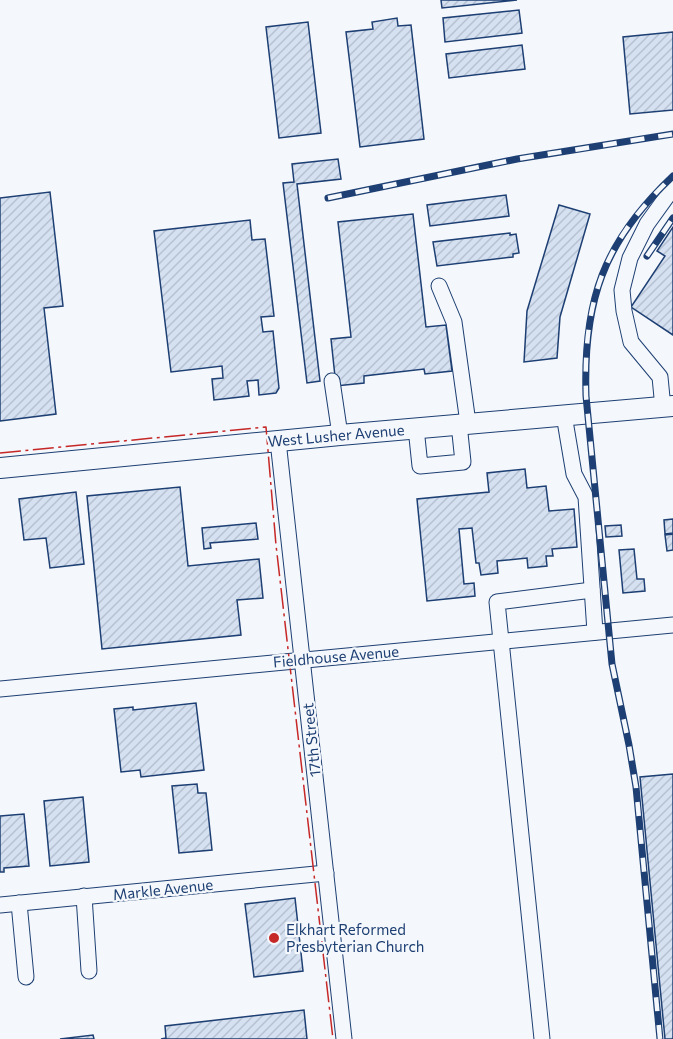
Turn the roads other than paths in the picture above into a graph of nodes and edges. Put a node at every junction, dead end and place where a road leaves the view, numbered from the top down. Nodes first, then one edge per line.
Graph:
1 (673, 189) edge
2 (439, 286) dead end
3 (667, 376) edge
4 (332, 381) dead end
5 (668, 407) edge
6 (564, 415) junction
7 (464, 424) junction
8 (416, 428) junction
9 (340, 435) junction
10 (278, 441) junction
11 (0, 468) edge
12 (592, 590) junction
13 (673, 625) edge
14 (595, 632) junction
15 (500, 640) junction
16 (302, 659) junction
17 (0, 689) edge
18 (326, 873) junction
19 (84, 896) junction
20 (19, 903) junction
21 (0, 905) edge
22 (89, 971) dead end
23 (26, 977) dead end
24 (344, 1039) edge
25 (542, 1039) edge

1 - 3 street
2 - 7 street
3 - 5 street
4 - 9 street
5 - 6 main road, West Lusher Avenue
6 - 7 main road, West Lusher Avenue
6 - 12 street
7 - 8 main road, West Lusher Avenue
7 - 8 street
8 - 9 main road, West Lusher Avenue
9 - 10 main road, West Lusher Avenue
10 - 11 main road, West Lusher Avenue
10 - 16 street, 17th Street
12 - 14 street
12 - 15 street
13 - 14 street, Fieldhouse Avenue
14 - 15 street, Fieldhouse Avenue
15 - 16 street, Fieldhouse Avenue
15 - 25 street
16 - 17 street, Fieldhouse Avenue
16 - 18 street, 17th Street
18 - 19 street, Markle Avenue
18 - 24 street, 17th Street
19 - 20 street, Markle Avenue
19 - 22 street
20 - 21 street, Markle Avenue
20 - 23 street

